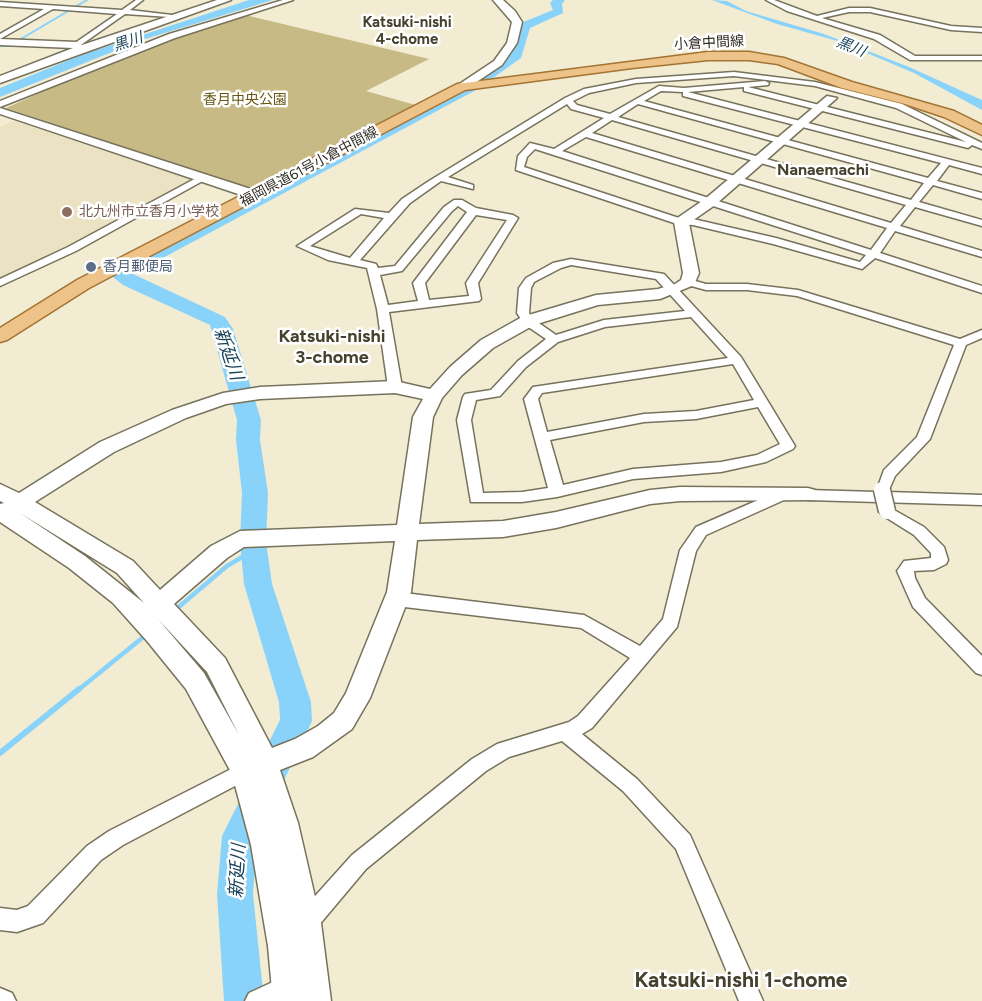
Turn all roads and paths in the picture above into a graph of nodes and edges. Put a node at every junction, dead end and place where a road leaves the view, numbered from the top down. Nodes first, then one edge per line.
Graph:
1 (63, 0) edge
2 (140, 0) edge
3 (226, 0) edge
4 (290, 0) edge
5 (498, 0) edge
6 (769, 0) edge
7 (0, 4) edge
8 (52, 7) junction
9 (122, 12) junction
10 (169, 15) dead end
11 (811, 17) junction
12 (982, 30) edge
13 (0, 37) edge
14 (0, 42) edge
15 (81, 46) junction
16 (982, 58) edge
17 (0, 80) edge
18 (462, 87) junction
19 (738, 87) junction
20 (669, 89) junction
21 (831, 98) junction
22 (568, 100) junction
23 (636, 101) junction
24 (820, 107) junction
25 (1, 109) edge
26 (920, 115) junction
27 (609, 117) junction
28 (802, 124) junction
29 (982, 131) edge
30 (583, 134) junction
31 (781, 142) junction
32 (982, 147) edge
33 (556, 152) junction
34 (760, 160) junction
35 (947, 162) junction
36 (982, 171) edge
37 (204, 178) junction
38 (440, 178) junction
39 (737, 180) junction
40 (930, 182) junction
41 (470, 187) dead end
42 (255, 195) junction
43 (982, 196) edge
44 (711, 202) junction
45 (913, 204) junction
46 (473, 211) junction
47 (392, 216) junction
48 (681, 222) junction
49 (982, 223) edge
50 (893, 227) junction
51 (873, 254) junction
52 (982, 254) edge
53 (353, 261) junction
54 (374, 272) junction
55 (0, 283) edge
56 (680, 286) junction
57 (982, 290) edge
58 (424, 304) junction
59 (383, 309) junction
60 (694, 314) junction
61 (528, 321) junction
62 (982, 334) edge
63 (0, 336) edge
64 (554, 339) junction
65 (961, 343) junction
66 (737, 360) junction
67 (395, 387) junction
68 (434, 396) junction
69 (763, 402) junction
70 (543, 437) junction
71 (557, 492) junction
72 (808, 495) joint
73 (779, 496) junction
74 (982, 500) edge
75 (4, 507) edge
76 (408, 534) junction
77 (396, 599) junction
78 (151, 611) junction
79 (640, 655) junction
80 (982, 668) edge
81 (565, 732) junction
82 (255, 767) junction
83 (0, 919) edge
84 (306, 923) junction
85 (312, 975) junction
86 (289, 994) edge
87 (257, 1001) edge
88 (315, 1001) edge
89 (752, 1001) edge

1 - 8 street
2 - 9 street
3 - 15 street
4 - 25 street
5 - 18 street
6 - 11 street
7 - 8 street
8 - 9 street
8 - 13 street
9 - 10 street
9 - 15 street
11 - 12 street
11 - 16 street
14 - 15 street
15 - 17 street
18 - 29 main road, 小倉中間線
18 - 42 main road, 福岡県道61号小倉中間線
19 - 20 street
19 - 21 street
19 - 24 street
20 - 23 street
20 - 28 street
21 - 24 street
21 - 26 street
22 - 26 street
22 - 27 street
22 - 38 street
23 - 27 street
23 - 31 street
24 - 28 street
24 - 32 street
25 - 37 street
26 - 32 street
27 - 30 street
27 - 34 street
28 - 31 street
28 - 35 street
30 - 33 street
30 - 39 street
31 - 34 street
31 - 40 street
33 - 44 street
33 - 48 street
34 - 39 street
34 - 45 street
35 - 36 street
35 - 40 street
37 - 42 street
37 - 55 street
38 - 41 street
38 - 47 street
39 - 44 street
39 - 50 street
40 - 43 street
40 - 45 street
42 - 63 main road, 福岡県道61号小倉中間線
44 - 48 street
44 - 51 street
45 - 49 street
45 - 50 street
46 - 54 street
46 - 58 street
46 - 58 street
47 - 53 street
47 - 53 street
48 - 51 street
48 - 56 street
50 - 51 street
50 - 52 street
51 - 57 street
53 - 54 street
54 - 59 street
56 - 60 street
56 - 61 street
56 - 61 street
56 - 65 street
58 - 59 street
59 - 67 street
60 - 64 street
60 - 66 street
61 - 64 street
61 - 68 street
62 - 65 street
64 - 71 street
65 - 80 street, bridge
66 - 69 street
66 - 70 street
67 - 68 street
67 - 75 street
68 - 76 street
69 - 70 street
69 - 71 street
70 - 71 street
72 - 73 street
72 - 74 street
73 - 76 street
73 - 79 street
75 - 78 street
76 - 77 street
76 - 78 street
77 - 79 street
77 - 82 street
78 - 82 street
79 - 81 street
81 - 84 street
81 - 89 street
82 - 83 street
82 - 84 street
82 - 86 street
84 - 85 street
85 - 86 street
85 - 88 street
86 - 87 street

